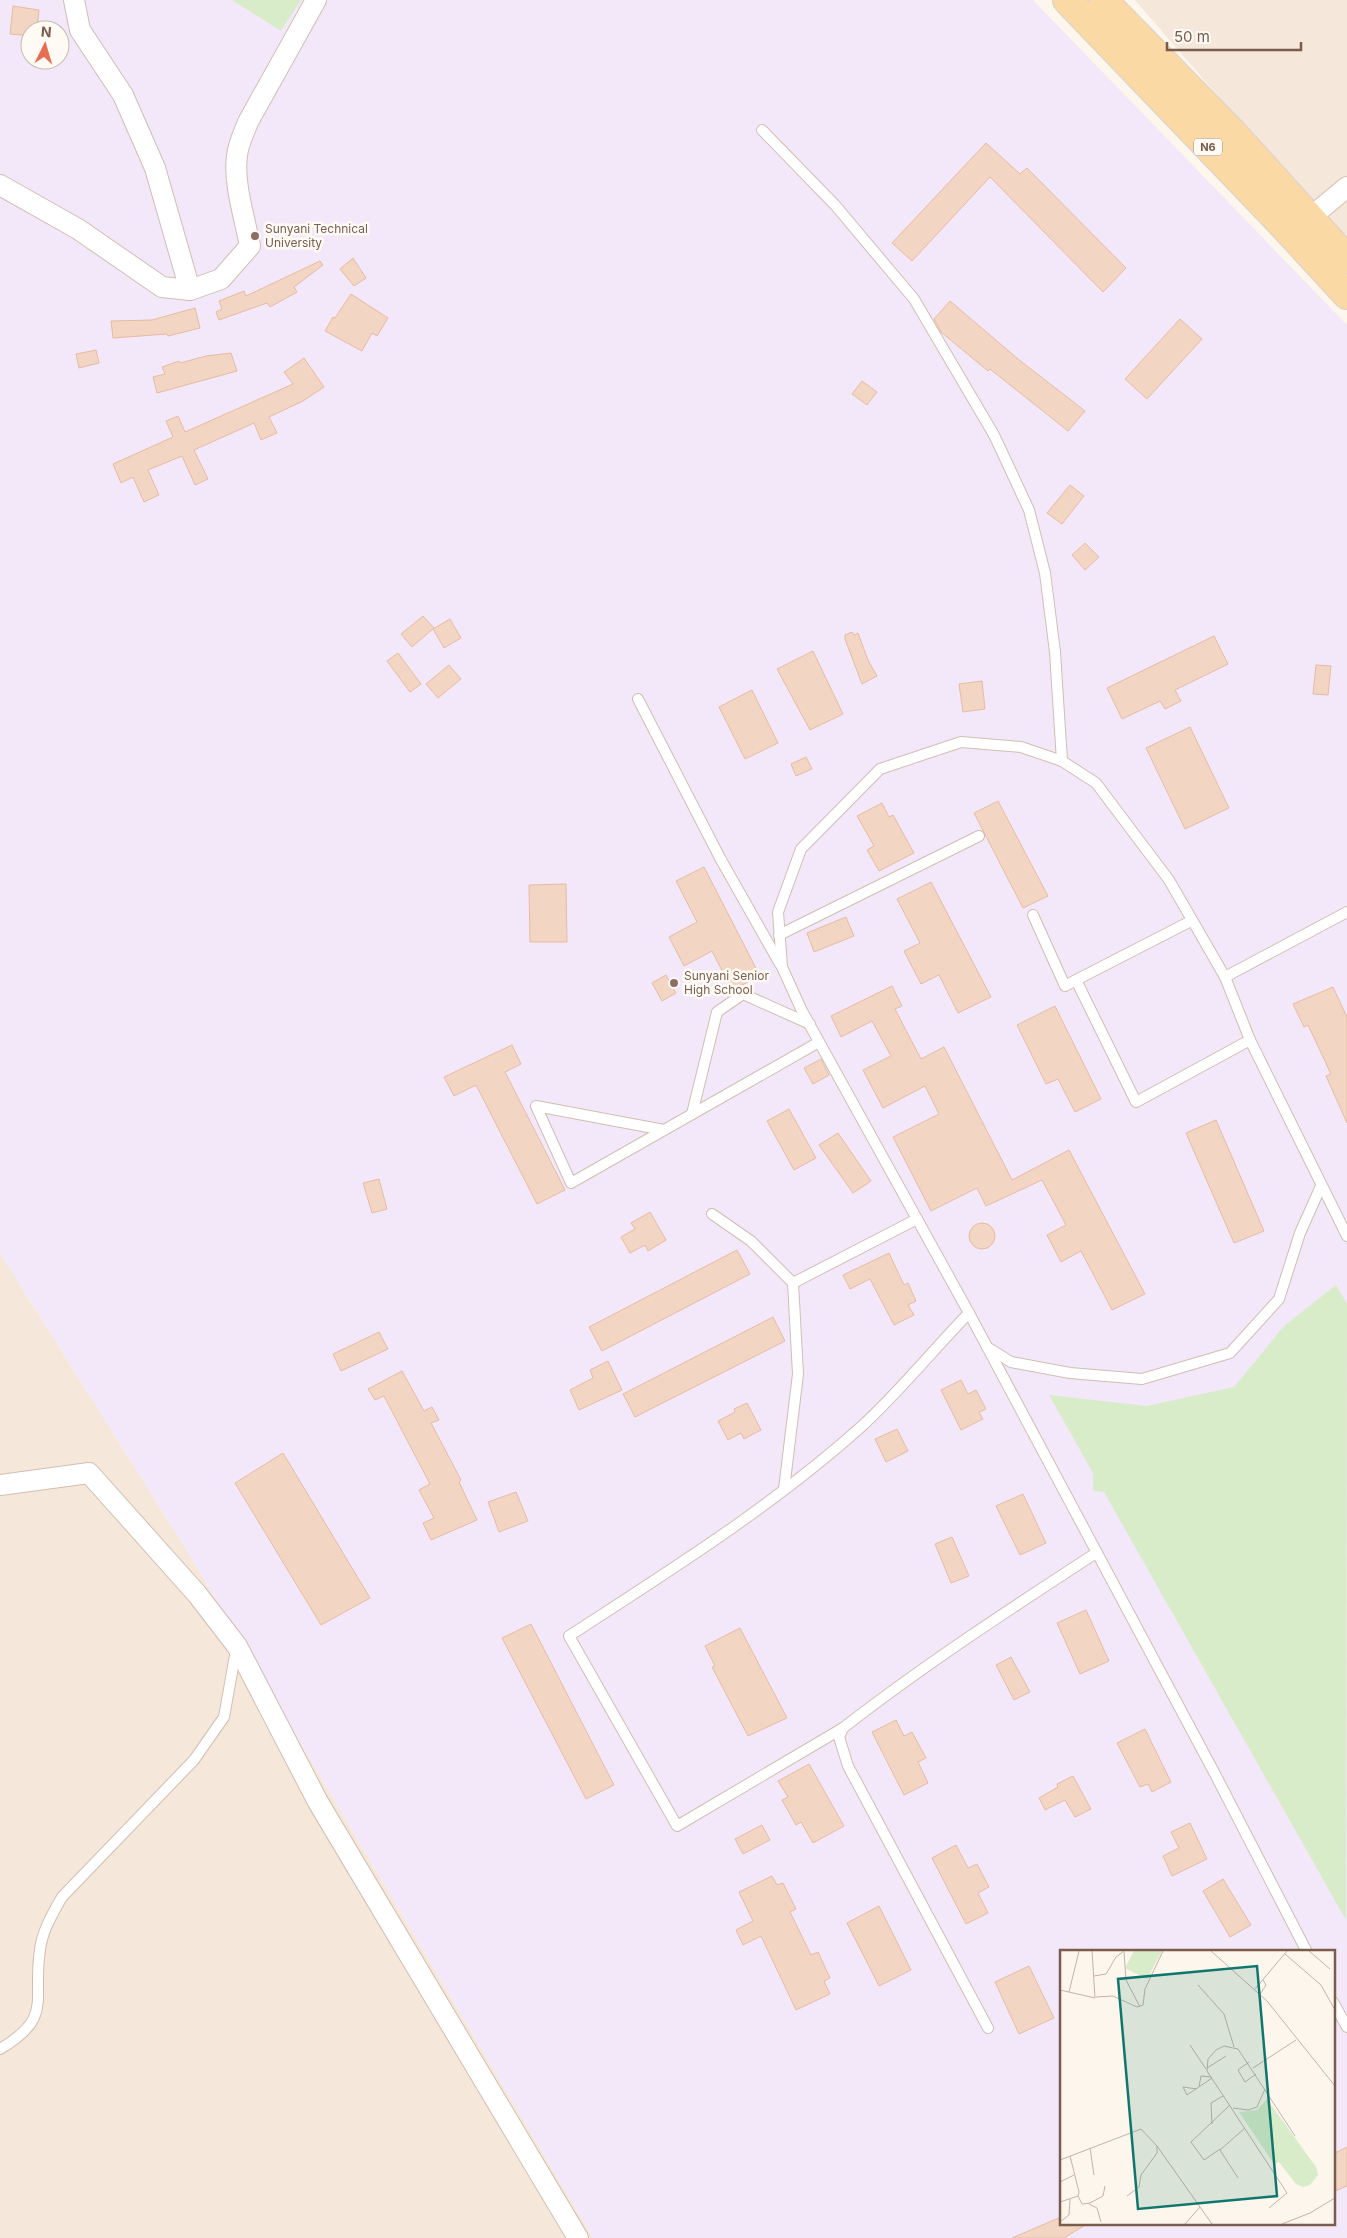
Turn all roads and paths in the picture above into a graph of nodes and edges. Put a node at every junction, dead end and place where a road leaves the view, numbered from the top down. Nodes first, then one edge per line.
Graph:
1 (74, 0) edge
2 (316, 0) edge
3 (1067, 0) edge
4 (1103, 0) edge
5 (762, 130) dead end
6 (0, 185) edge
7 (1347, 187) edge
8 (1311, 217) junction
9 (1347, 259) edge
10 (190, 290) junction
11 (1346, 290) edge
12 (638, 699) dead end
13 (1062, 761) junction
14 (979, 836) dead end
15 (1347, 912) edge
16 (1033, 915) dead end
17 (1191, 921) junction
18 (779, 935) junction
19 (782, 967) junction
20 (1225, 977) junction
21 (1076, 980) junction
22 (810, 1024) junction
23 (1250, 1040) junction
24 (820, 1042) junction
25 (692, 1114) junction
26 (664, 1130) junction
27 (1321, 1186) junction
28 (712, 1214) dead end
29 (916, 1219) junction
30 (1347, 1236) edge
31 (793, 1283) junction
32 (969, 1313) junction
33 (987, 1347) junction
34 (0, 1485) edge
35 (784, 1489) junction
36 (1096, 1553) junction
37 (237, 1646) junction
38 (843, 1728) junction
39 (1305, 1950) edge
40 (1334, 2004) edge
41 (1347, 2027) edge
42 (988, 2028) dead end
43 (0, 2049) edge
44 (578, 2238) edge

1 - 10 street
2 - 10 street
3 - 11 main road, N6
4 - 8 main road, N6
5 - 13 lane
6 - 10 street
7 - 8 street
8 - 9 main road, N6
12 - 19 lane
13 - 17 lane
13 - 18 lane
14 - 18 lane
15 - 20 lane
16 - 21 lane
17 - 20 lane
17 - 21 lane
18 - 19 lane
19 - 22 lane
20 - 23 lane
21 - 23 lane
22 - 24 lane
22 - 25 lane
23 - 27 lane
24 - 25 lane
24 - 29 lane
25 - 26 lane
26 - 26 lane
27 - 30 lane
27 - 33 lane
28 - 31 lane
29 - 31 lane
29 - 32 lane
31 - 35 lane
32 - 33 lane
32 - 35 lane
33 - 36 lane
34 - 37 street
35 - 38 lane
36 - 38 lane
36 - 39 lane
37 - 43 lane
37 - 44 street
38 - 42 lane
40 - 41 lane

